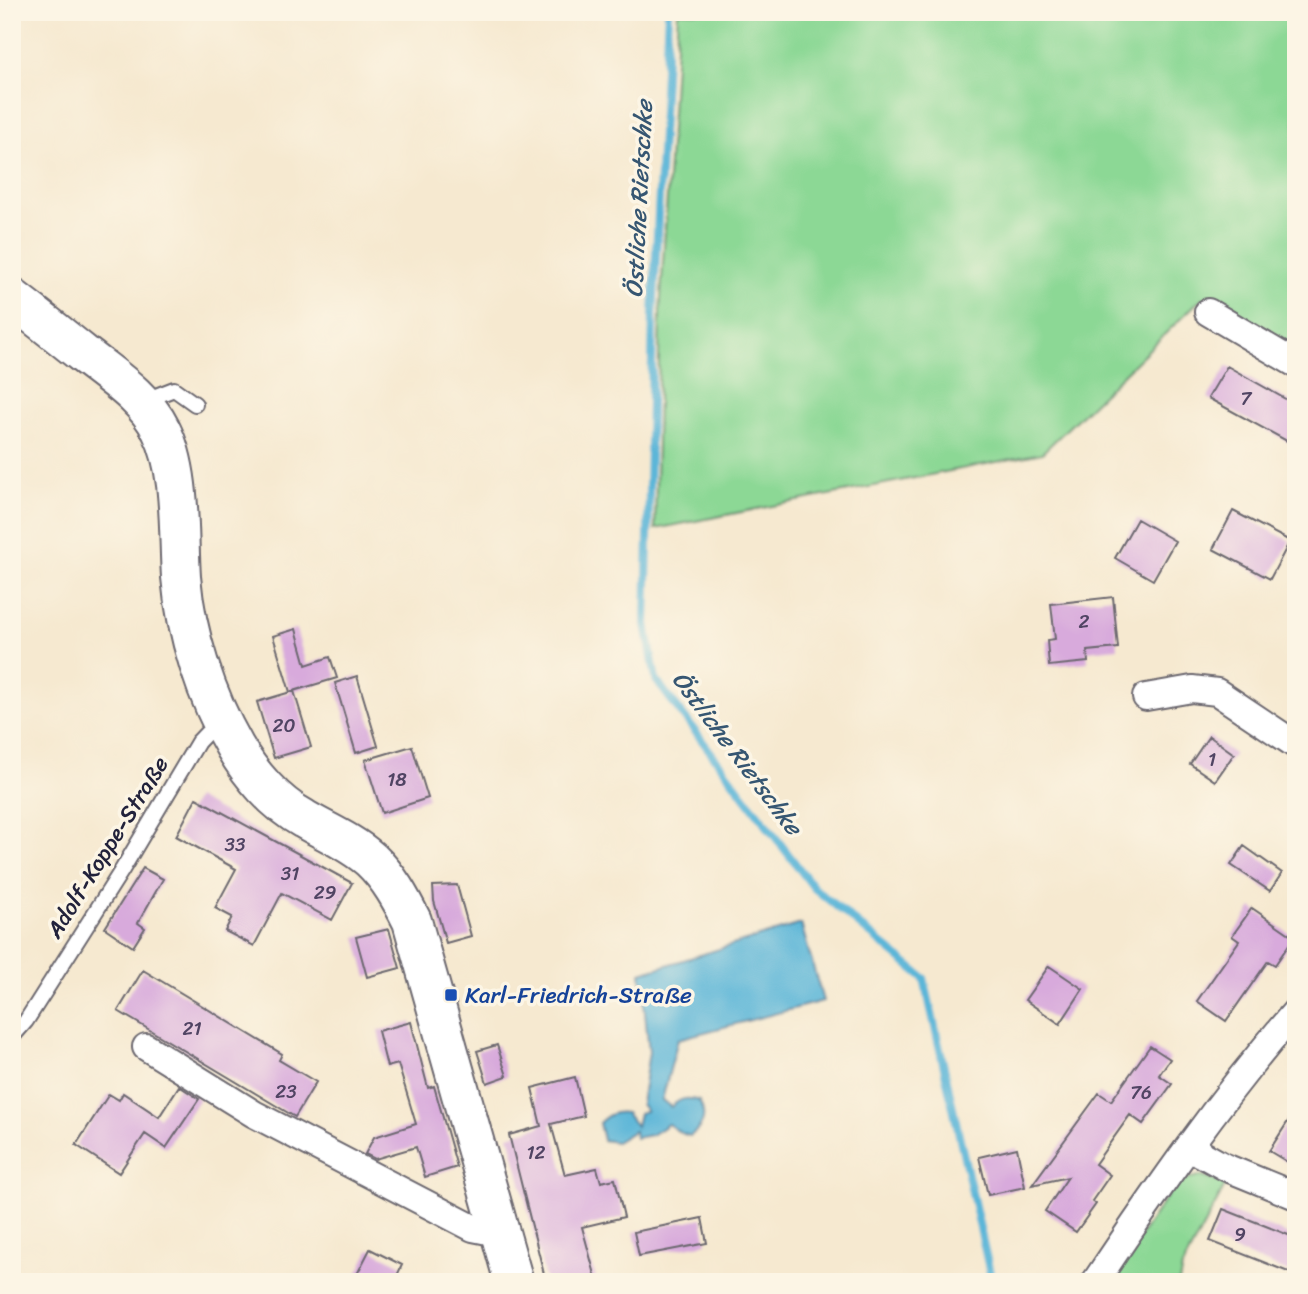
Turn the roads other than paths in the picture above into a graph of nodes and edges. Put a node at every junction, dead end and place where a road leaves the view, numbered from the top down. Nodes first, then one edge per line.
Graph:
1 (12, 298) edge
2 (1208, 312) dead end
3 (1296, 363) edge
4 (141, 402) junction
5 (195, 404) dead end
6 (1146, 697) dead end
7 (221, 719) junction
8 (1296, 745) edge
9 (1296, 1011) edge
10 (12, 1037) edge
11 (146, 1047) dead end
12 (1189, 1147) junction
13 (1296, 1196) edge
14 (499, 1229) junction
15 (514, 1282) edge
16 (1095, 1282) edge

1 - 4 street
2 - 3 street
4 - 5 lane
4 - 7 street
6 - 8 street
7 - 10 lane, Adolf-Koppe-Straße
7 - 14 street
9 - 12 street
11 - 14 street
12 - 13 street
12 - 16 street
14 - 15 street

